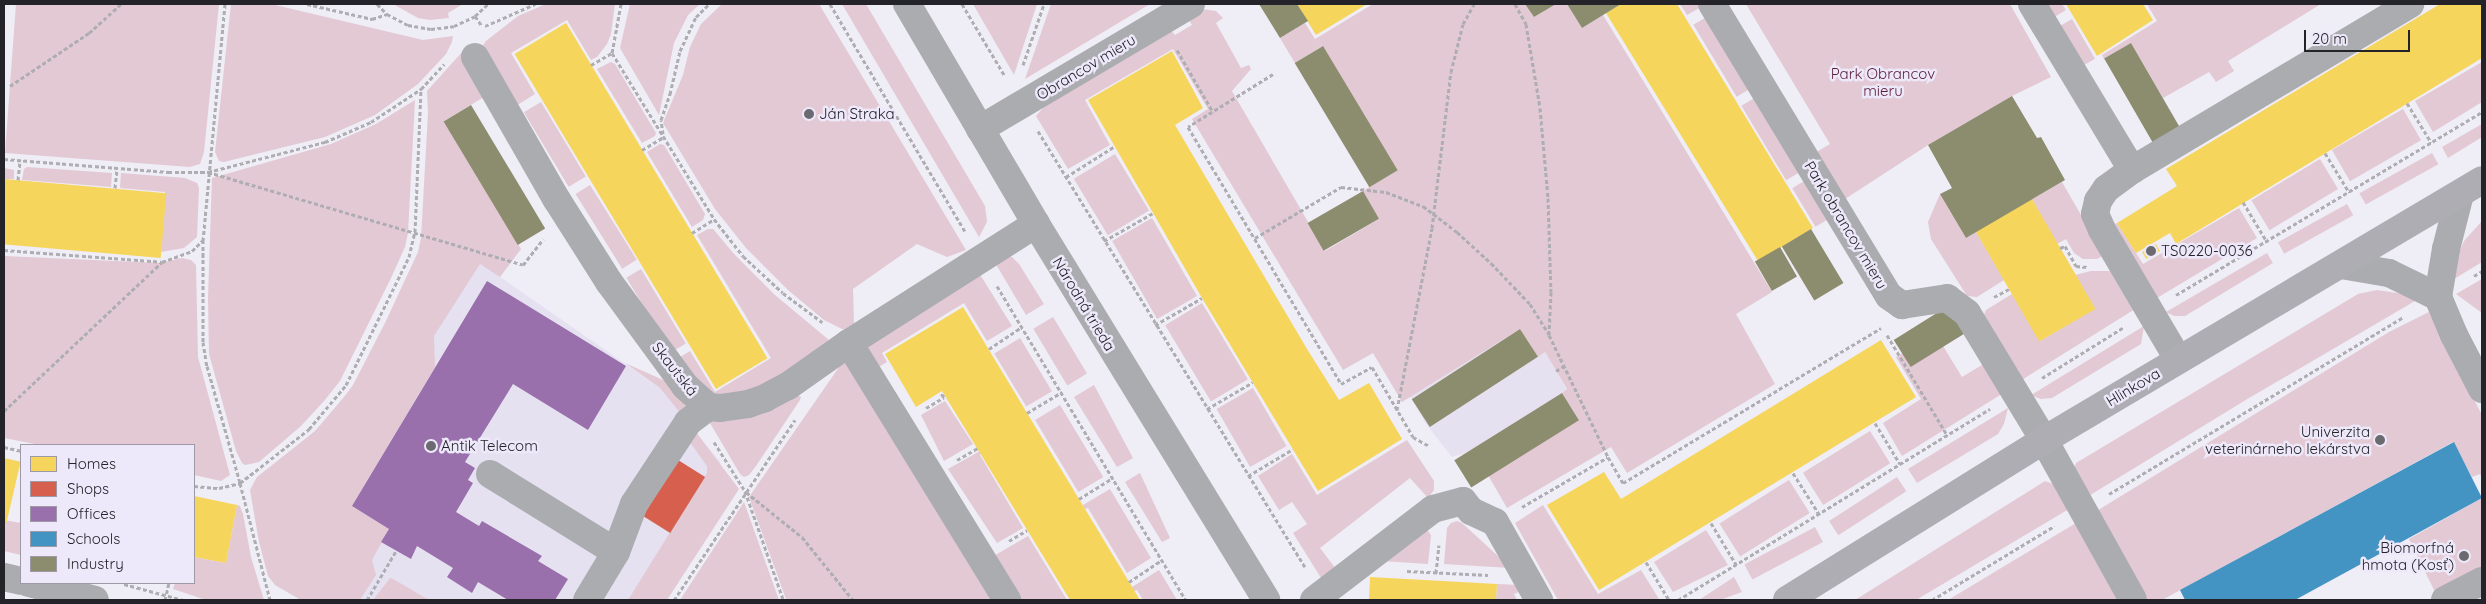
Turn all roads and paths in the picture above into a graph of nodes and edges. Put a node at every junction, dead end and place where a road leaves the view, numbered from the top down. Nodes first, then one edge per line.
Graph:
1 (121, 4) edge
2 (225, 4) edge
3 (308, 4) edge
4 (377, 4) edge
5 (535, 4) edge
6 (621, 4) edge
7 (709, 4) edge
8 (830, 4) edge
9 (907, 4) edge
10 (962, 4) edge
11 (1044, 4) edge
12 (1190, 4) edge
13 (1474, 4) edge
14 (1515, 4) edge
15 (1712, 4) edge
16 (2032, 4) edge
17 (2410, 4) edge
18 (486, 5) edge
19 (387, 14) junction
20 (475, 16) junction
21 (1161, 22) junction
22 (483, 27) junction
23 (476, 45) joint
24 (612, 53) junction
25 (448, 61) dead end
26 (591, 65) dead end
27 (1273, 74) dead end
28 (10, 86) dead end
29 (421, 89) junction
30 (1018, 98) junction
31 (2407, 103) dead end
32 (1212, 112) junction
33 (2482, 112) edge
34 (980, 129) junction
35 (664, 137) junction
36 (2431, 142) junction
37 (1115, 146) dead end
38 (642, 150) dead end
39 (2325, 153) dead end
40 (4, 159) edge
41 (20, 160) junction
42 (117, 168) junction
43 (2132, 170) junction
44 (208, 172) junction
45 (1066, 177) junction
46 (18, 180) dead end
47 (2471, 187) edge
48 (115, 188) dead end
49 (2349, 192) junction
50 (2243, 202) dead end
51 (564, 212) junction
52 (1153, 213) dead end
53 (1432, 213) junction
54 (714, 220) junction
55 (1036, 224) junction
56 (415, 232) junction
57 (692, 233) dead end
58 (1254, 238) junction
59 (203, 240) junction
60 (1104, 241) junction
61 (2267, 242) junction
62 (12, 244) dead end
63 (2060, 248) dead end
64 (4, 250) edge
65 (11, 250) junction
66 (113, 253) dead end
67 (112, 258) junction
68 (981, 259) junction
69 (2073, 261) dead end
70 (162, 262) junction
71 (2341, 265) junction
72 (2482, 271) edge
73 (2438, 297) junction
74 (1202, 298) dead end
75 (1902, 305) junction
76 (2150, 311) junction
77 (1155, 325) junction
78 (1022, 327) junction
79 (1883, 327) junction
80 (1550, 335) junction
81 (849, 342) junction
82 (989, 349) dead end
83 (2178, 359) junction
84 (1564, 366) junction
85 (1556, 371) dead end
86 (1253, 382) dead end
87 (2482, 389) edge
88 (1062, 392) junction
89 (2016, 394) junction
90 (708, 407) junction
91 (1207, 409) junction
92 (1397, 410) junction
93 (4, 411) edge
94 (1028, 412) dead end
95 (1875, 423) dead end
96 (1947, 435) junction
97 (2044, 440) junction
98 (1429, 446) dead end
99 (4, 447) edge
100 (1293, 449) dead end
101 (20, 451) edge
102 (1608, 457) junction
103 (1900, 464) junction
104 (1793, 473) dead end
105 (490, 474) dead end
106 (1248, 476) junction
107 (1114, 478) junction
108 (240, 484) junction
109 (195, 486) edge
110 (745, 491) junction
111 (1080, 499) dead end
112 (2082, 510) junction
113 (1819, 514) junction
114 (1495, 522) junction
115 (1711, 522) dead end
116 (396, 551) dead end
117 (616, 552) junction
118 (1162, 560) junction
119 (1646, 562) dead end
120 (1737, 566) junction
121 (1401, 571) dead end
122 (4, 576) edge
123 (20, 581) edge
124 (2482, 581) edge
125 (1129, 582) dead end
126 (33, 584) edge
127 (121, 584) edge
128 (169, 584) edge
129 (1532, 589) edge
130 (166, 595) junction
131 (1318, 597) edge
132 (783, 599) edge
133 (95, 600) edge
134 (165, 600) edge
135 (183, 600) edge
136 (270, 600) edge
137 (366, 600) edge
138 (587, 600) edge
139 (674, 600) edge
140 (853, 600) edge
141 (1007, 600) edge
142 (1186, 600) edge
143 (1266, 600) edge
144 (1669, 600) edge
145 (1678, 600) edge
146 (1787, 600) edge
147 (1932, 600) edge
148 (2133, 600) edge
149 (2445, 600) edge

1 - 28 path
2 - 44 path
3 - 19 path
4 - 19 path
5 - 22 path
6 - 24 path
7 - 35 path
8 - 68 path
9 - 34 street, Národná trieda
10 - 30 path
11 - 30 path
12 - 21 street, Obrancov mieru
13 - 53 path
14 - 80 path
15 - 75 street, Park obrancov mieru
16 - 43 street
17 - 43 street
18 - 20 path
19 - 20 path
20 - 22 path
21 - 30 street, Obrancov mieru
21 - 32 path
22 - 23 path
23 - 51 street, Skautská
24 - 26 path
24 - 35 path
25 - 29 path
27 - 32 path
29 - 44 path
29 - 56 path
30 - 34 street, Obrancov mieru
30 - 45 path
31 - 36 path
32 - 58 path
33 - 36 path
34 - 55 street, Národná trieda
35 - 38 path
35 - 54 path
36 - 49 path
37 - 45 path
39 - 49 path
40 - 41 path
41 - 42 path
41 - 46 path
42 - 44 path
42 - 48 path
43 - 76 street
44 - 56 path
44 - 59 path
45 - 60 path
47 - 71 main road, Hlinkova
47 - 73 street
49 - 61 path
50 - 61 path
51 - 56 path
51 - 90 street, Skautská
52 - 60 path
53 - 58 path
53 - 80 path
53 - 92 path
54 - 57 path
54 - 81 path
55 - 68 street, Skautská
55 - 143 street, Národná trieda
56 - 108 path
58 - 92 path
59 - 70 path
59 - 108 path
60 - 77 path
61 - 76 path
62 - 65 path
63 - 69 path
64 - 65 path
65 - 67 path
66 - 67 path
67 - 70 path
68 - 78 path
68 - 81 street, Skautská
70 - 93 path
71 - 73 street
71 - 83 main road, Hlinkova
72 - 73 path
73 - 87 street
73 - 112 path
74 - 77 path
75 - 79 path
75 - 89 street
76 - 83 street
76 - 89 path
77 - 91 path
78 - 82 path
78 - 88 path
79 - 96 path
79 - 102 path
80 - 84 path
81 - 90 street, Skautská
81 - 141 street
83 - 97 main road, Hlinkova
84 - 85 path
84 - 102 path
86 - 91 path
88 - 94 path
88 - 107 path
89 - 96 path
89 - 97 street
90 - 110 path
90 - 117 street
91 - 106 path
92 - 98 path
95 - 103 path
96 - 103 path
97 - 112 street
97 - 146 main road, Hlinkova
99 - 101 path
100 - 106 path
102 - 114 path
103 - 113 path
104 - 113 path
105 - 117 street
106 - 131 path
107 - 111 path
107 - 118 path
108 - 109 path
108 - 136 path
110 - 132 path
110 - 139 path
110 - 140 path
112 - 147 path
112 - 148 street
113 - 120 path
114 - 129 street
114 - 131 street
115 - 120 path
116 - 137 path
117 - 138 street
118 - 125 path
118 - 142 path
119 - 144 path
120 - 145 path
121 - 129 path
122 - 123 street
124 - 149 street
126 - 133 street
127 - 130 path
128 - 130 path
130 - 134 path
130 - 135 path

